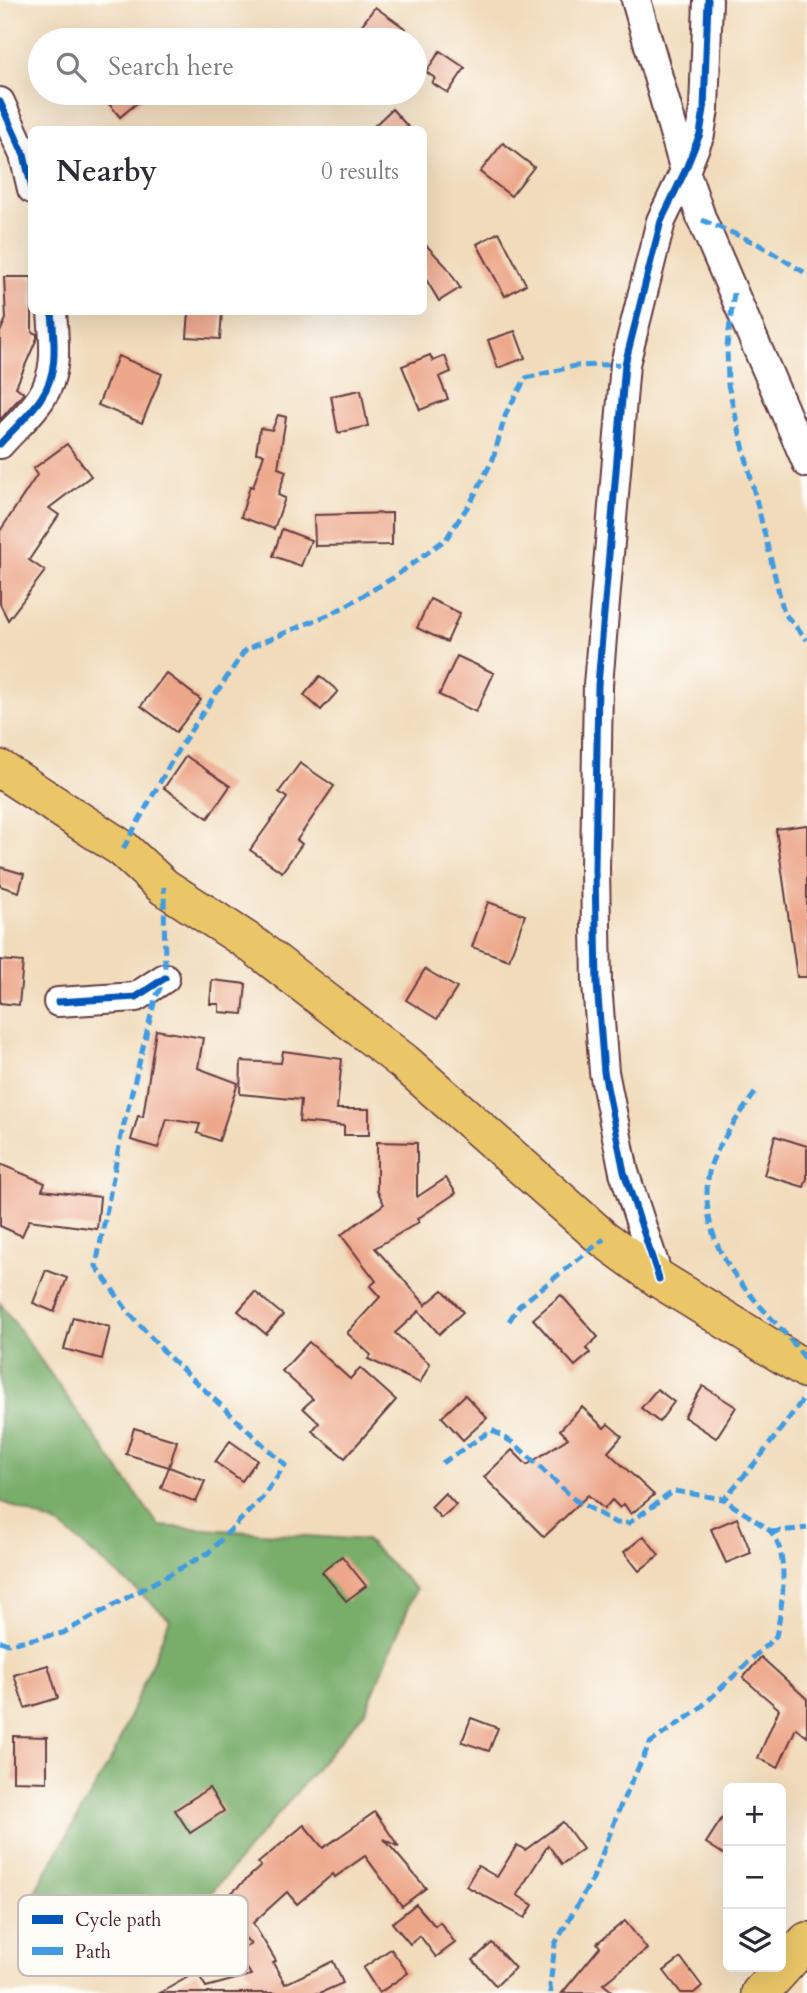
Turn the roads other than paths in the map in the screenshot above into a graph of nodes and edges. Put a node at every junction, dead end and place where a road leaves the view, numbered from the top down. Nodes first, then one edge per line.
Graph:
1 (636, 0) edge
2 (708, 0) edge
3 (0, 102) edge
4 (685, 171) junction
5 (28, 172) edge
6 (52, 315) edge
7 (0, 444) edge
8 (807, 463) edge
9 (0, 769) edge
10 (165, 978) dead end
11 (58, 1002) dead end
12 (659, 1279) junction
13 (807, 1370) edge
14 (807, 1941) edge
15 (760, 1993) edge

1 - 4 street
2 - 4 street
3 - 5 street
4 - 8 street
4 - 12 street
6 - 7 street
9 - 12 main road
10 - 11 street
12 - 13 main road
14 - 15 main road

